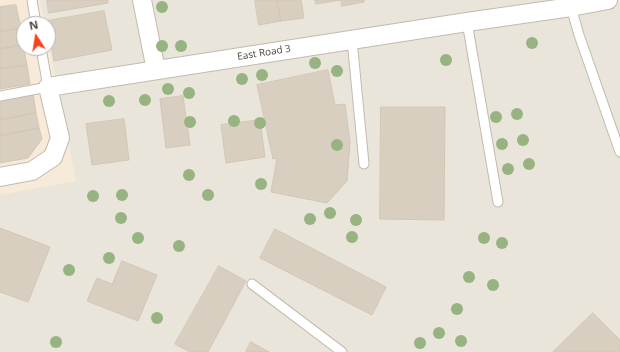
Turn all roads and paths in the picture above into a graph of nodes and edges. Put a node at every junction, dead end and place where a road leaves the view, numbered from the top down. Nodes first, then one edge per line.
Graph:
1 (32, 0) edge
2 (142, 0) edge
3 (608, 0) edge
4 (571, 7) junction
5 (35, 16) edge
6 (467, 22) junction
7 (352, 40) junction
8 (42, 56) edge
9 (156, 70) junction
10 (48, 87) junction
11 (0, 96) edge
12 (620, 152) edge
13 (364, 164) dead end
14 (0, 177) edge
15 (498, 202) dead end
16 (252, 284) dead end
17 (342, 352) edge

1 - 5 lane
2 - 9 street
3 - 4 street, East Road 3
4 - 6 street, East Road 3
4 - 12 lane
6 - 7 street, East Road 3
6 - 15 lane
7 - 9 street, East Road 3
7 - 13 lane
8 - 10 lane
9 - 10 street, East Road 3
10 - 11 lane
10 - 14 street
16 - 17 lane

